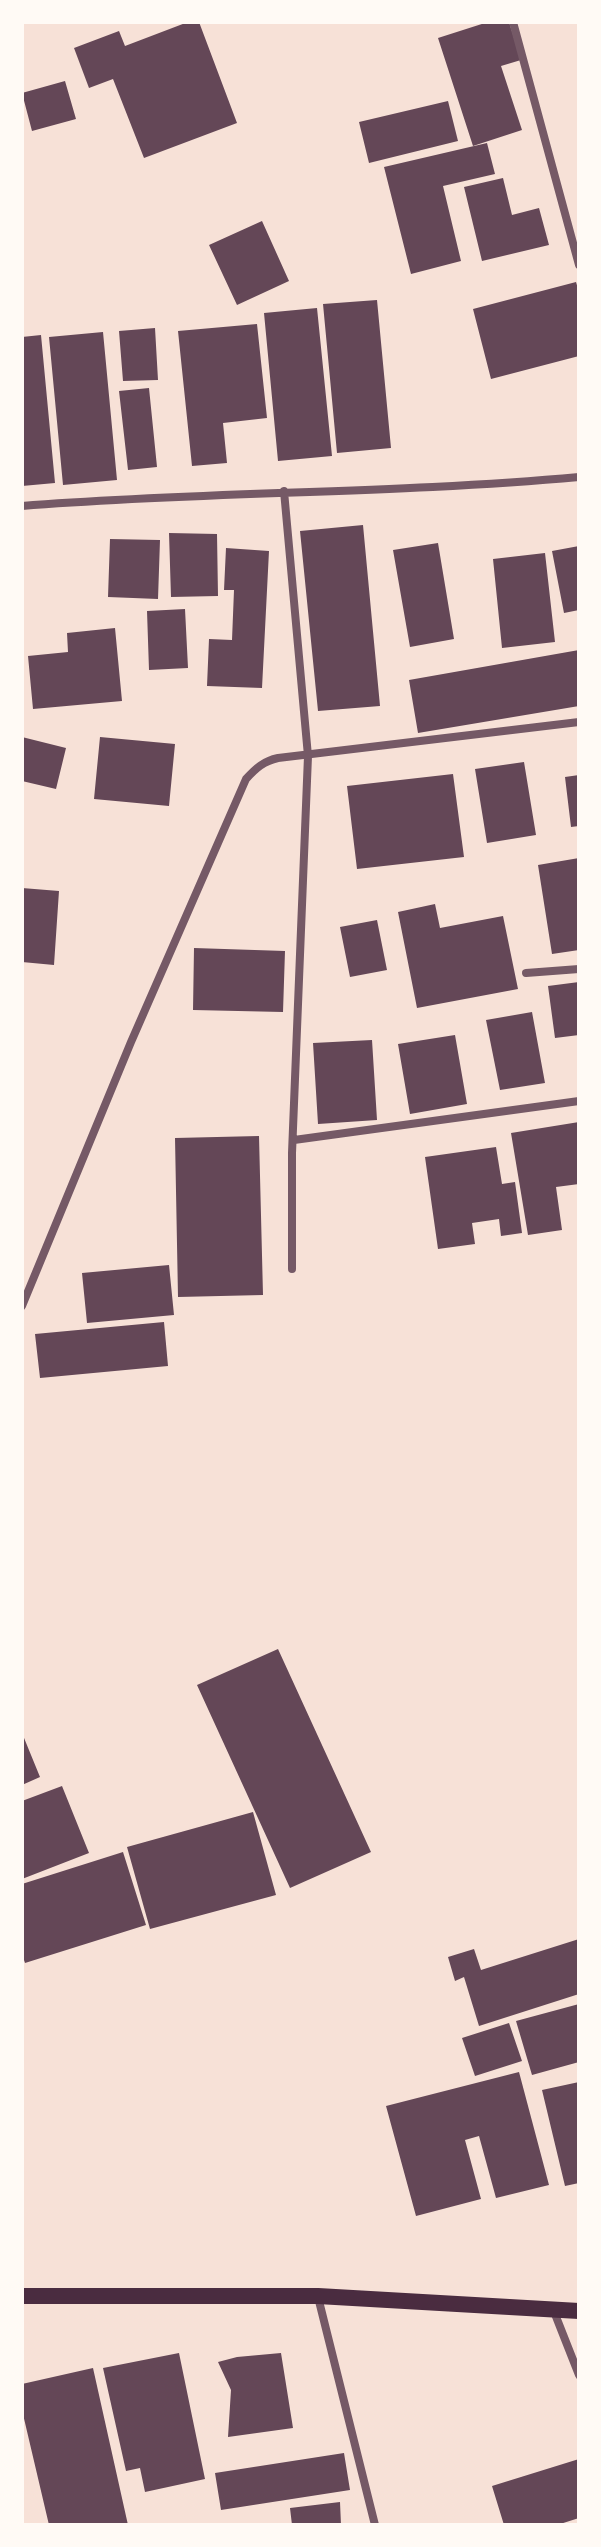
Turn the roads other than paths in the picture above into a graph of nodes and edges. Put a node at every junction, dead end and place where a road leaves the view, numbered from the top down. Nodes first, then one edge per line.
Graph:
1 (513, 22) edge
2 (579, 265) edge
3 (579, 477) edge
4 (284, 491) junction
5 (22, 506) edge
6 (579, 722) edge
7 (308, 756) junction
8 (579, 969) edge
9 (526, 973) dead end
10 (579, 1101) edge
11 (294, 1140) junction
12 (292, 1269) dead end
13 (22, 1306) edge
14 (22, 2296) edge
15 (318, 2296) junction
16 (553, 2308) junction
17 (579, 2311) edge
18 (579, 2375) edge
19 (375, 2525) edge

1 - 2 street
3 - 4 street
4 - 5 street
4 - 7 street
6 - 7 street
7 - 11 street
7 - 13 street
8 - 9 street
10 - 11 street
11 - 12 street
14 - 15 main road
15 - 16 main road
15 - 19 street
16 - 17 main road
16 - 18 street

